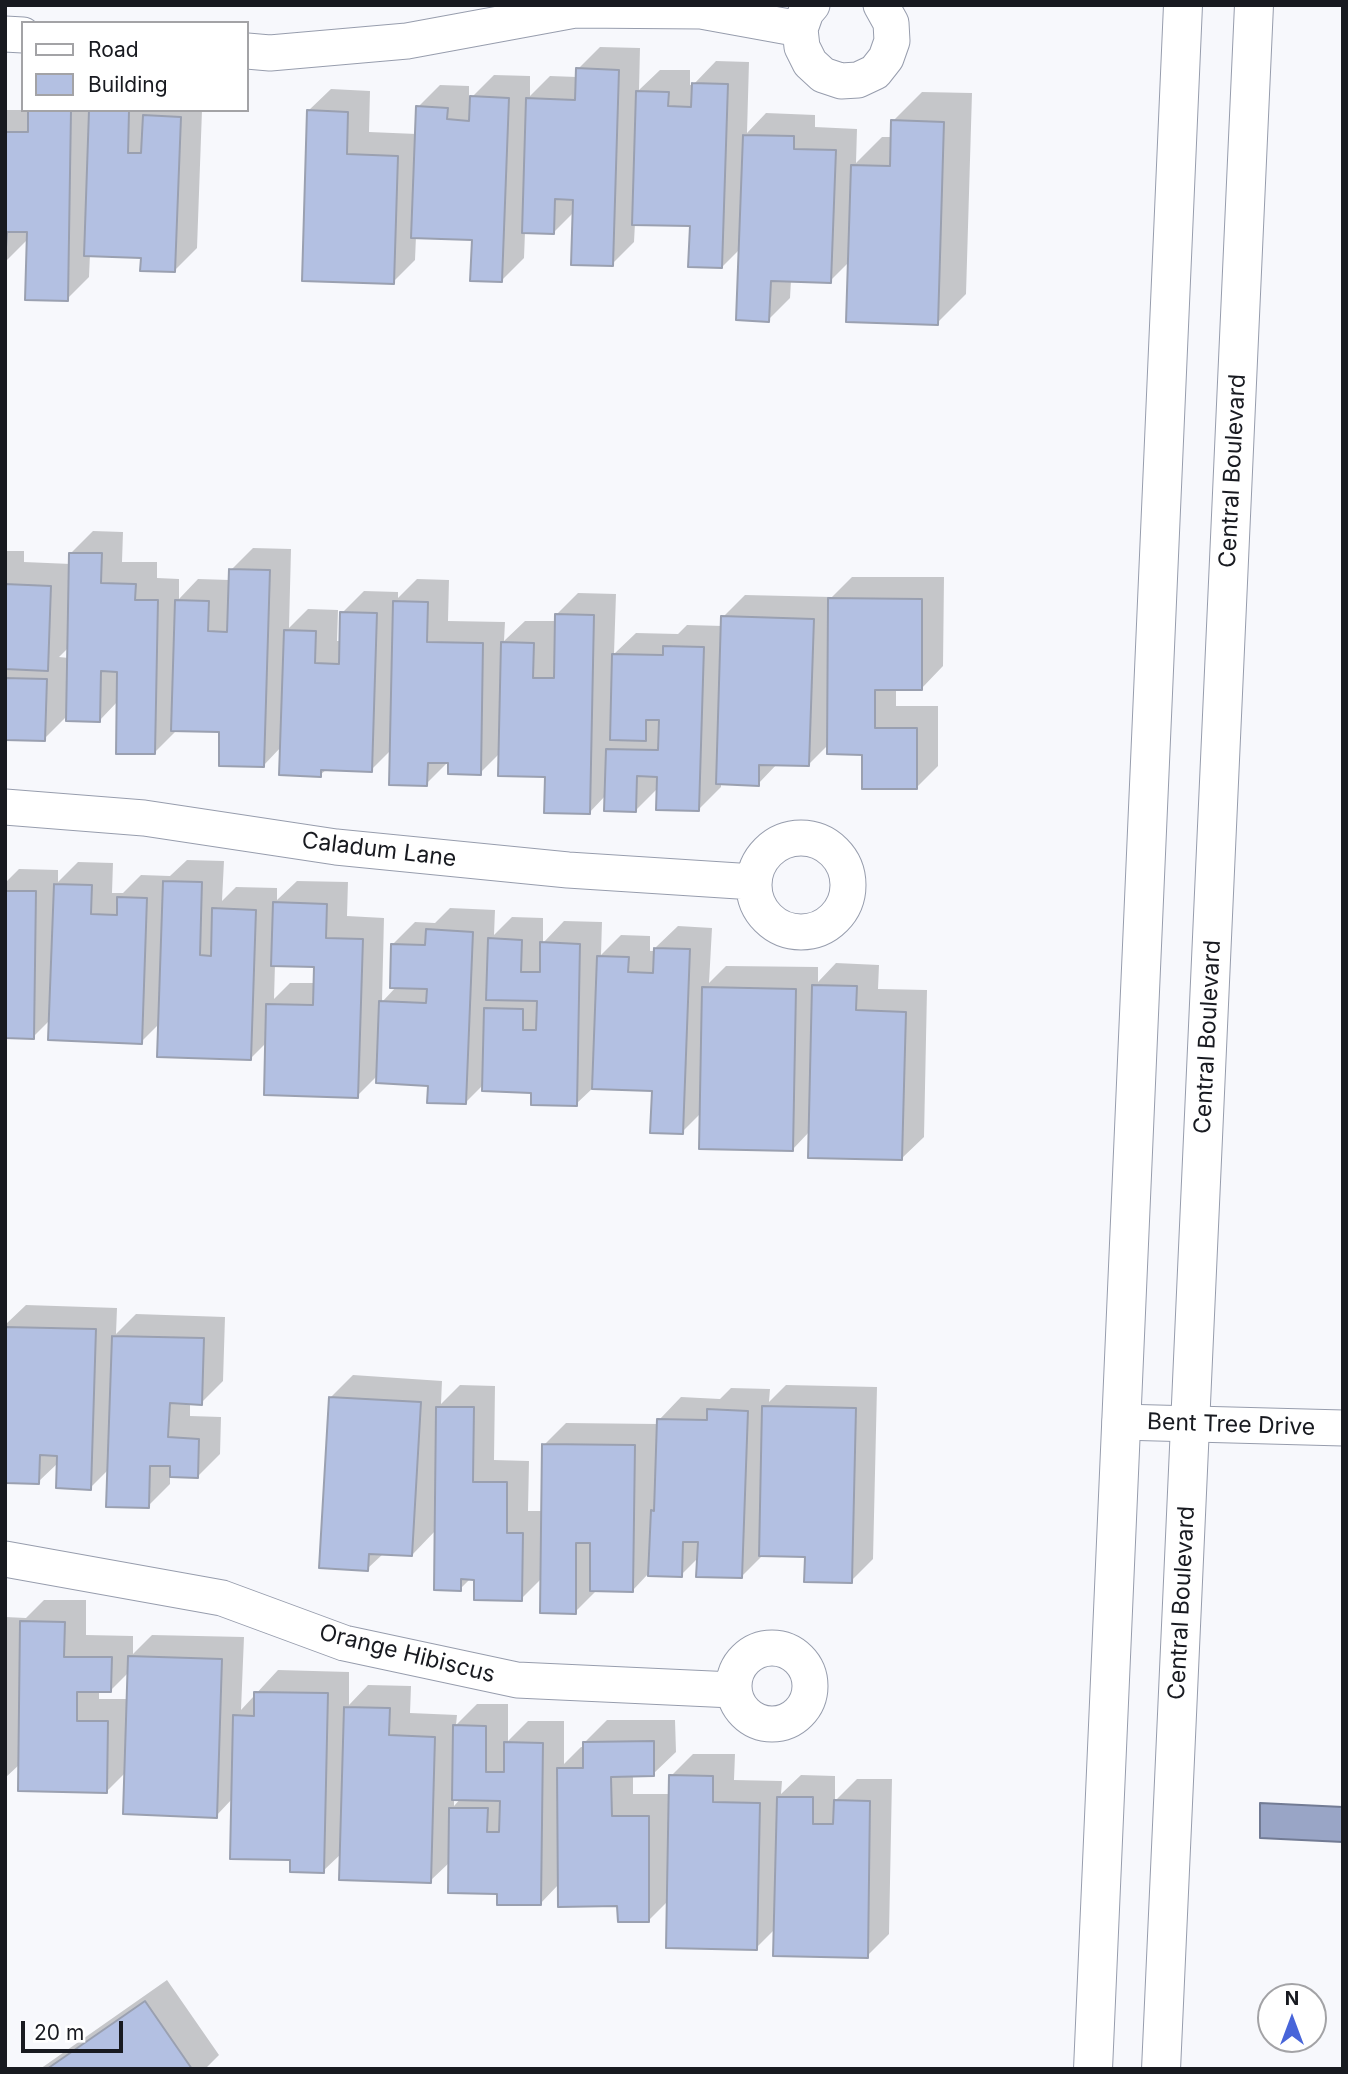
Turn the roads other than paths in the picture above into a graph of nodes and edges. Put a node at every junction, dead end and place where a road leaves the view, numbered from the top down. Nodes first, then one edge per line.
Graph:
1 (881, 5) edge
2 (1183, 5) edge
3 (1254, 5) edge
4 (806, 17) edge
5 (248, 51) edge
6 (5, 807) edge
7 (754, 882) dead end
8 (1120, 1422) junction
9 (1190, 1423) junction
10 (1343, 1428) edge
11 (5, 1559) edge
12 (733, 1690) dead end
13 (1093, 2069) edge
14 (1161, 2069) edge

1 - 4 street
2 - 8 street
3 - 9 street, Central Boulevard
4 - 5 street
6 - 7 street, Caladum Lane
8 - 9 street, Bent Tree Drive
8 - 13 street
9 - 10 street, Bent Tree Drive
9 - 14 street, Central Boulevard
11 - 12 street, Orange Hibiscus

